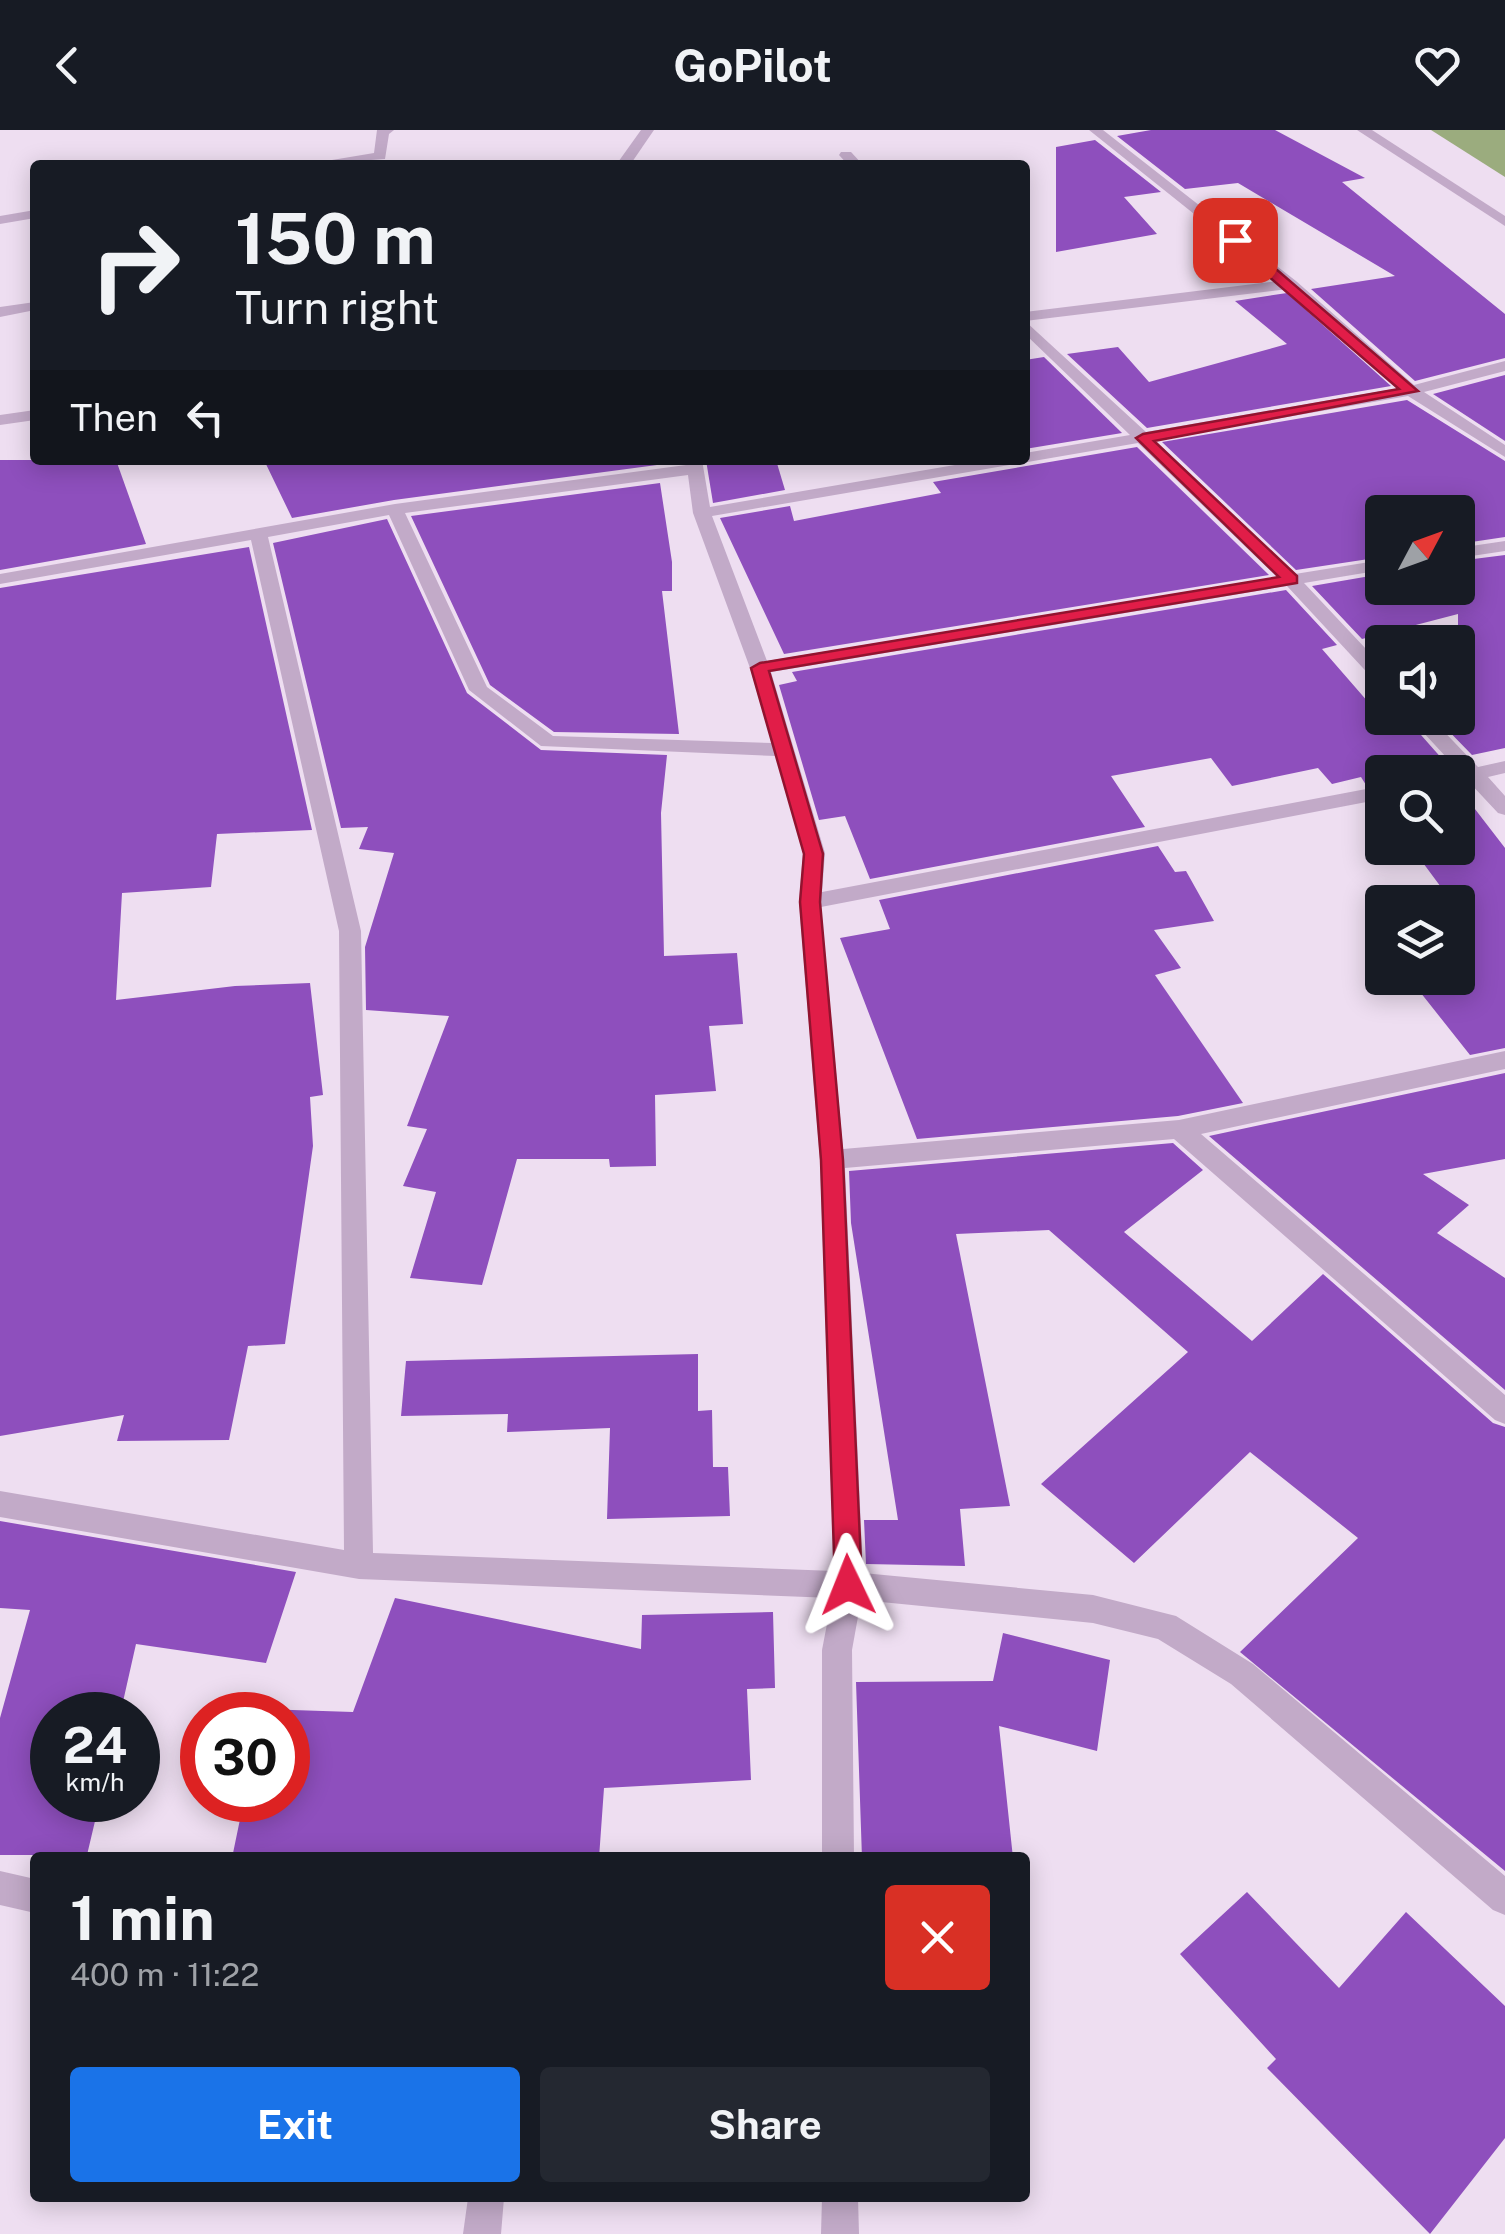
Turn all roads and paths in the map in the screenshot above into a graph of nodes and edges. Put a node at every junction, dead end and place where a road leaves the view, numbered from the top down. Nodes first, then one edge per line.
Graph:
1 (388, 130) edge
2 (648, 130) edge
3 (1095, 130) edge
4 (1364, 130) edge
5 (349, 160) edge
6 (627, 160) edge
7 (30, 215) edge
8 (0, 220) edge
9 (1505, 222) edge
10 (1291, 284) junction
11 (30, 307) edge
12 (0, 312) edge
13 (1030, 316) edge
14 (1030, 331) edge
15 (1505, 366) edge
16 (1411, 391) junction
17 (30, 416) edge
18 (0, 420) edge
19 (1143, 438) junction
20 (1505, 452) edge
21 (1030, 457) edge
22 (695, 465) edge
23 (985, 465) edge
24 (396, 509) junction
25 (702, 513) junction
26 (258, 532) junction
27 (1505, 546) edge
28 (1475, 550) edge
29 (1365, 568) edge
30 (0, 579) edge
31 (1291, 580) junction
32 (1365, 659) edge
33 (760, 668) junction
34 (1433, 735) edge
35 (782, 750) junction
36 (1449, 755) edge
37 (1505, 768) edge
38 (1475, 774) edge
39 (1475, 783) edge
40 (1365, 795) edge
41 (1505, 808) edge
42 (810, 902) junction
43 (1505, 1060) edge
44 (1179, 1130) junction
45 (832, 1160) junction
46 (1505, 1412) edge
47 (0, 1504) edge
48 (360, 1566) junction
49 (848, 1585) junction
50 (838, 1852) edge
51 (0, 1888) edge
52 (30, 1895) edge
53 (1505, 1898) edge
54 (486, 2202) edge
55 (840, 2202) edge
56 (482, 2234) edge
57 (840, 2234) edge

1 - 5 street
2 - 6 street
3 - 10 street
4 - 9 street
7 - 8 street
10 - 13 street
10 - 16 street
11 - 12 street
14 - 19 street
15 - 16 street
16 - 19 street
16 - 20 street
17 - 18 street
19 - 21 street
19 - 31 street
22 - 24 street
22 - 25 street
23 - 25 street
24 - 26 street
24 - 35 street
25 - 33 street
26 - 30 street
26 - 48 street
27 - 28 street
29 - 31 street
31 - 32 street
31 - 33 street
33 - 35 street
34 - 36 street
35 - 42 street
37 - 38 street
39 - 41 street
40 - 42 street
42 - 45 street
43 - 44 street
44 - 45 street
44 - 46 street
45 - 49 street
47 - 48 street
48 - 49 street
49 - 50 street
49 - 53 street
51 - 52 street
54 - 56 street
55 - 57 street

